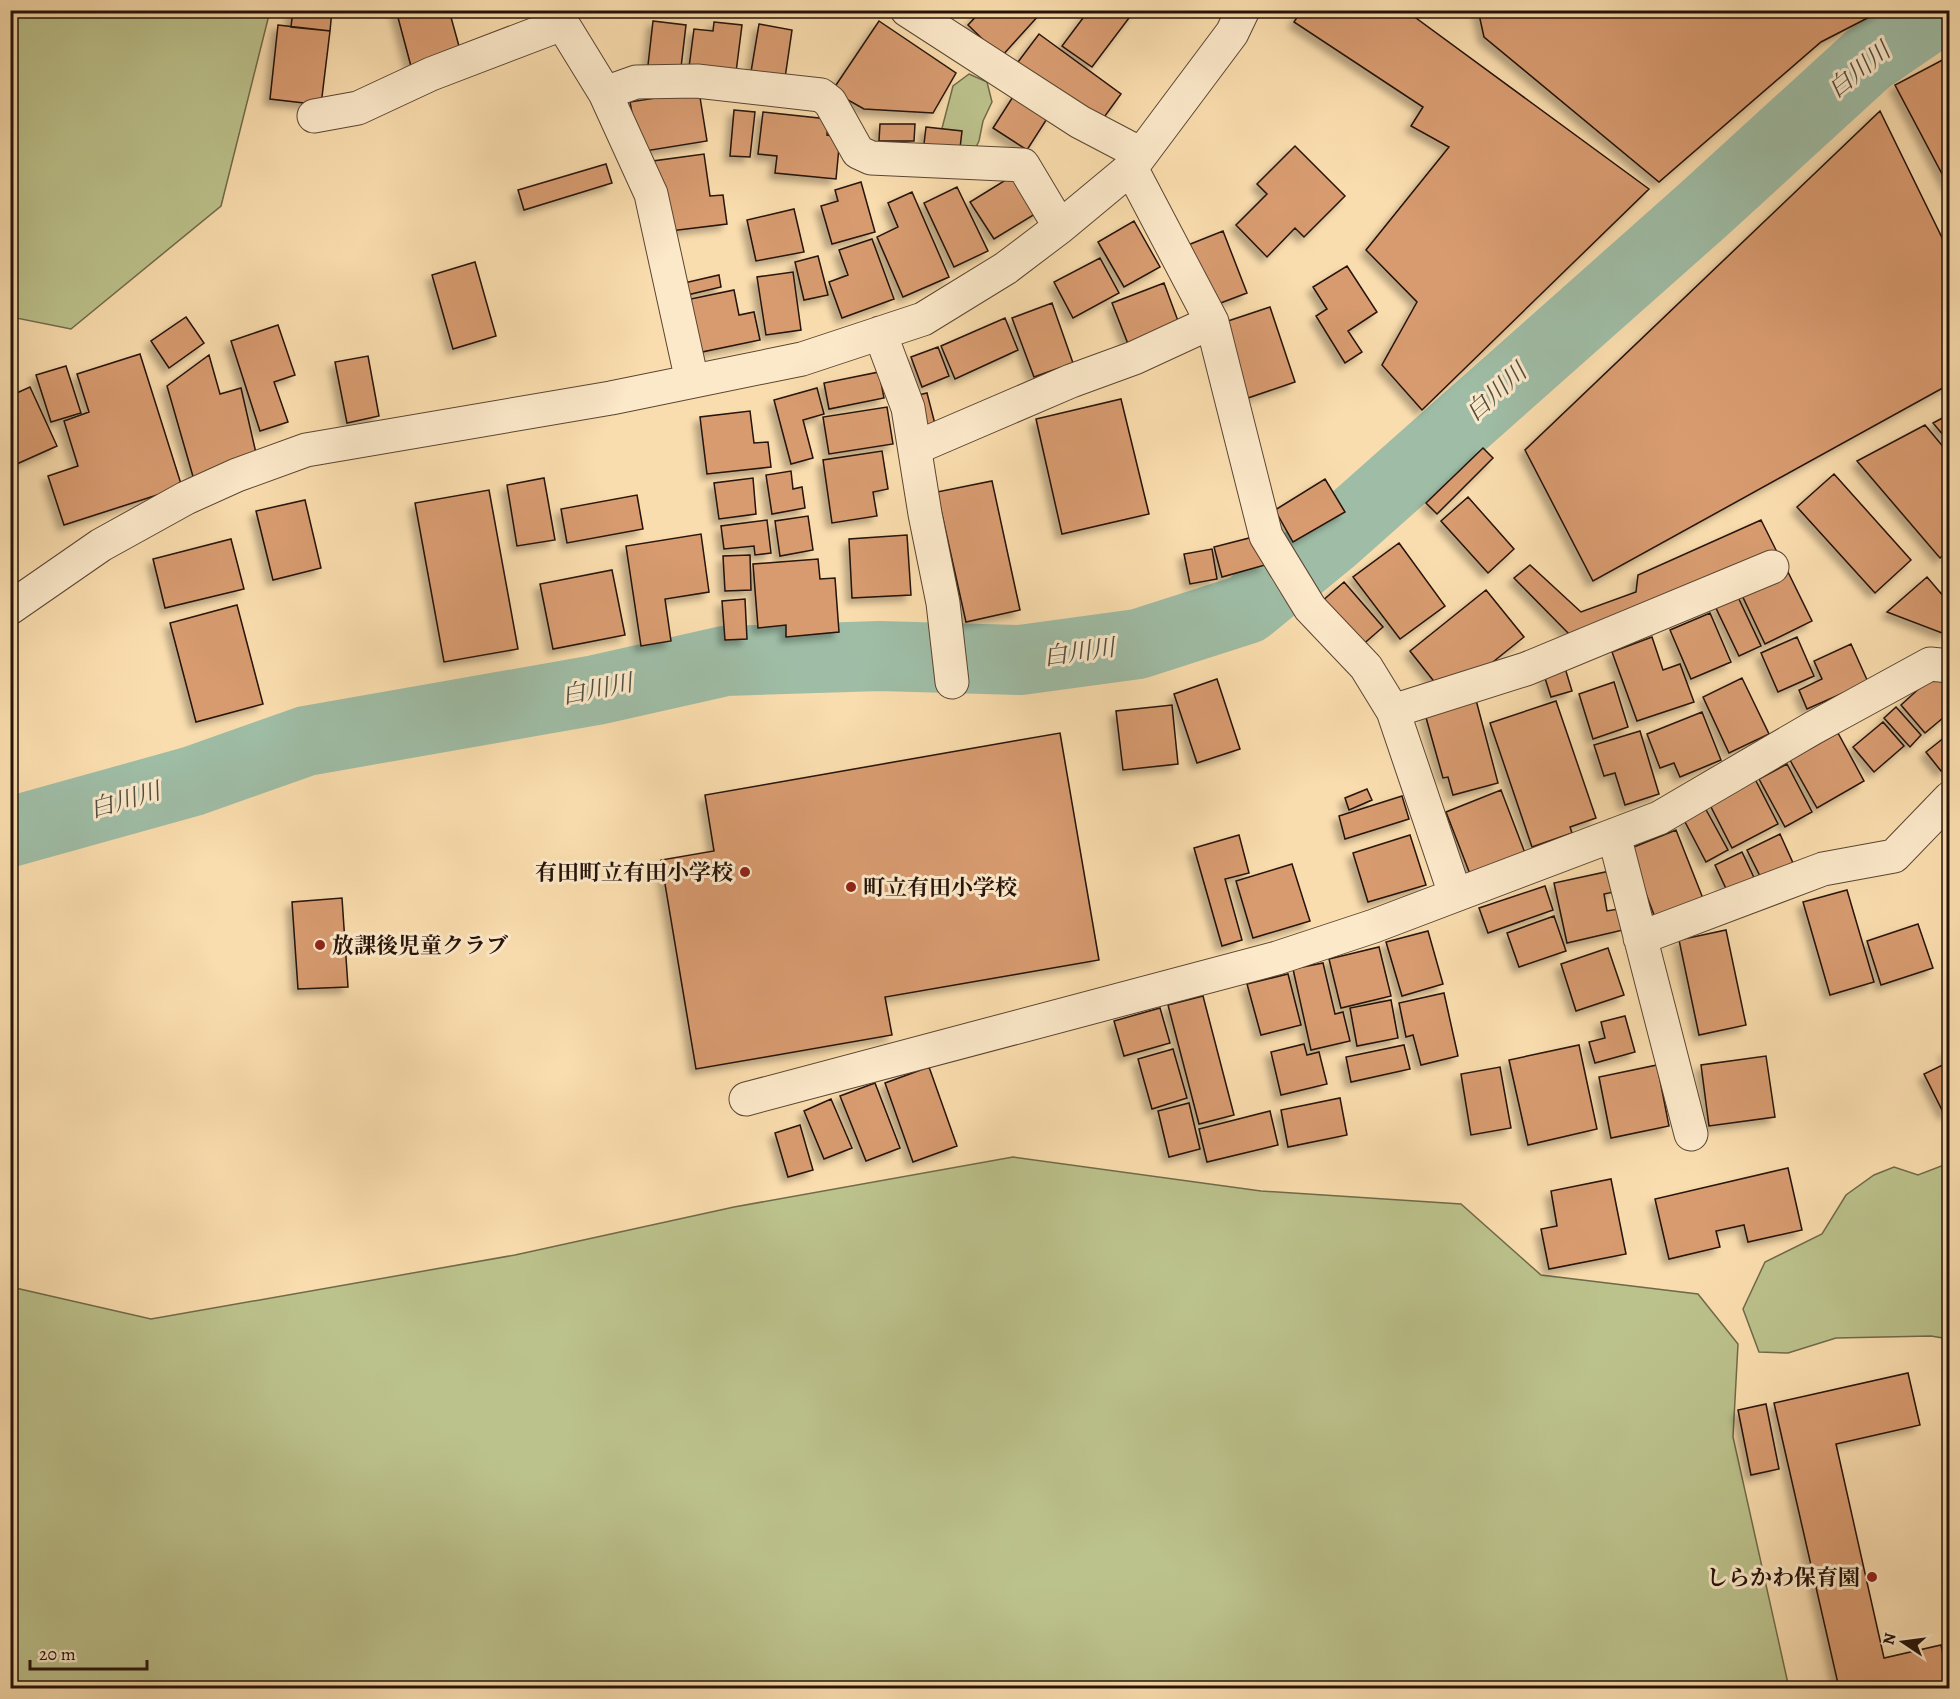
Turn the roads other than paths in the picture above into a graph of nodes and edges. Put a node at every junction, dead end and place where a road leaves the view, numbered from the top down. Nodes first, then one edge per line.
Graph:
1 (907, 10) edge
2 (1243, 10) edge
3 (558, 17) edge
4 (605, 93) junction
5 (314, 117) dead end
6 (1136, 161) junction
7 (1060, 227) junction
8 (1212, 322) junction
9 (880, 333) junction
10 (692, 381) junction
11 (915, 448) junction
12 (1772, 567) dead end
13 (10, 608) edge
14 (1950, 666) edge
15 (952, 682) dead end
16 (1393, 711) junction
17 (1950, 798) edge
18 (1614, 834) junction
19 (1455, 894) junction
20 (1640, 938) junction
21 (746, 1099) dead end
22 (1691, 1134) dead end

1 - 6 street
2 - 6 street
3 - 4 street
3 - 5 street
4 - 7 street
4 - 10 street
6 - 7 street
6 - 8 street
7 - 9 street
8 - 11 street
8 - 16 street
9 - 10 street
9 - 11 street
10 - 13 street
11 - 15 street
12 - 16 street
14 - 18 street
16 - 19 street
17 - 20 street
18 - 19 street
18 - 20 street
19 - 21 street
20 - 22 street

